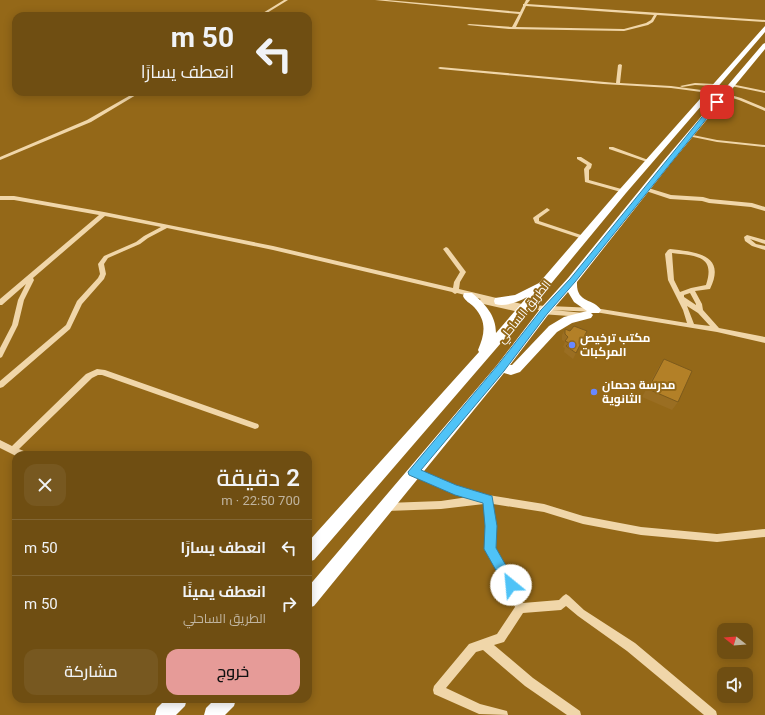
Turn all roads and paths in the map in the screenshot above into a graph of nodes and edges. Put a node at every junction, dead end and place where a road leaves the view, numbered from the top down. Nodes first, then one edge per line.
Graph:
1 (286, 0) edge
2 (378, 0) edge
3 (528, 0) edge
4 (524, 5) junction
5 (266, 12) edge
6 (520, 13) junction
7 (656, 14) junction
8 (765, 21) edge
9 (516, 22) junction
10 (469, 25) dead end
11 (514, 27) junction
12 (542, 28) junction
13 (765, 28) edge
14 (765, 45) edge
15 (620, 65) dead end
16 (440, 68) dead end
17 (618, 83) junction
18 (732, 85) junction
19 (676, 87) junction
20 (712, 89) junction
21 (765, 92) edge
22 (724, 94) junction
23 (132, 96) edge
24 (765, 110) edge
25 (690, 135) junction
26 (765, 146) edge
27 (611, 148) dead end
28 (0, 152) edge
29 (2, 158) edge
30 (579, 158) dead end
31 (649, 161) junction
32 (645, 189) junction
33 (623, 191) junction
34 (0, 198) edge
35 (765, 209) edge
36 (547, 210) dead end
37 (104, 214) junction
38 (166, 226) junction
39 (585, 238) junction
40 (765, 242) edge
41 (765, 248) edge
42 (446, 249) dead end
43 (34, 274) junction
44 (572, 280) junction
45 (544, 285) junction
46 (692, 290) junction
47 (461, 294) junction
48 (680, 298) junction
49 (499, 301) junction
50 (0, 303) edge
51 (524, 309) junction
52 (547, 310) junction
53 (700, 311) junction
54 (591, 313) junction
55 (691, 326) junction
56 (717, 330) junction
57 (765, 340) edge
58 (0, 355) edge
59 (480, 358) junction
60 (501, 368) junction
61 (0, 385) edge
62 (255, 426) dead end
63 (0, 444) edge
64 (13, 450) joint
65 (413, 472) junction
66 (488, 499) junction
67 (384, 508) junction
68 (765, 533) edge
69 (312, 549) edge
70 (312, 595) edge
71 (520, 608) junction
72 (484, 644) junction
73 (174, 703) edge
74 (223, 703) edge
75 (164, 715) edge
76 (213, 715) edge
77 (503, 715) edge
78 (576, 715) edge
79 (712, 715) edge

1 - 5 street
2 - 6 street
3 - 4 street
4 - 6 street
4 - 7 street
6 - 9 street
7 - 8 street
7 - 12 street
9 - 11 street
9 - 12 street
10 - 11 street
11 - 12 street
13 - 20 highway, الطريق الساحلي
14 - 18 highway, الطريق الساحلي
15 - 17 street
16 - 17 street
17 - 19 street
18 - 21 street
18 - 22 highway, الطريق الساحلي
19 - 20 street
19 - 20 street
20 - 31 highway, الطريق الساحلي
22 - 24 street
22 - 25 highway, الطريق الساحلي
23 - 29 street
25 - 26 street
25 - 32 highway, الطريق الساحلي
27 - 31 street
28 - 29 street
30 - 33 street
31 - 33 highway, الطريق الساحلي
32 - 35 street
32 - 44 highway, الطريق الساحلي
33 - 39 highway, الطريق الساحلي
34 - 37 street
36 - 39 street
37 - 38 street
37 - 43 street
38 - 47 street
38 - 61 street
39 - 45 highway, الطريق الساحلي
40 - 41 street
42 - 47 street
43 - 50 street
43 - 58 street
44 - 52 highway, الطريق الساحلي
44 - 54 highway
45 - 49 highway
45 - 51 highway, الطريق الساحلي
46 - 48 street
46 - 48 street
46 - 53 street
47 - 49 street
47 - 51 street
47 - 59 highway
48 - 53 street
48 - 55 street
49 - 51 street
51 - 52 street
51 - 59 highway, الطريق الساحلي
52 - 54 street
52 - 60 highway, الطريق الساحلي
53 - 56 street
54 - 55 street
54 - 60 highway
55 - 56 street
56 - 57 street
59 - 69 highway, الطريق الساحلي
60 - 65 highway, الطريق الساحلي
62 - 64 street
63 - 64 street
65 - 66 street
65 - 67 highway, الطريق الساحلي
66 - 67 street
66 - 68 street
66 - 71 street
67 - 70 highway, الطريق الساحلي
71 - 72 street
71 - 79 street
72 - 77 street
72 - 78 street
73 - 75 highway
74 - 76 highway

